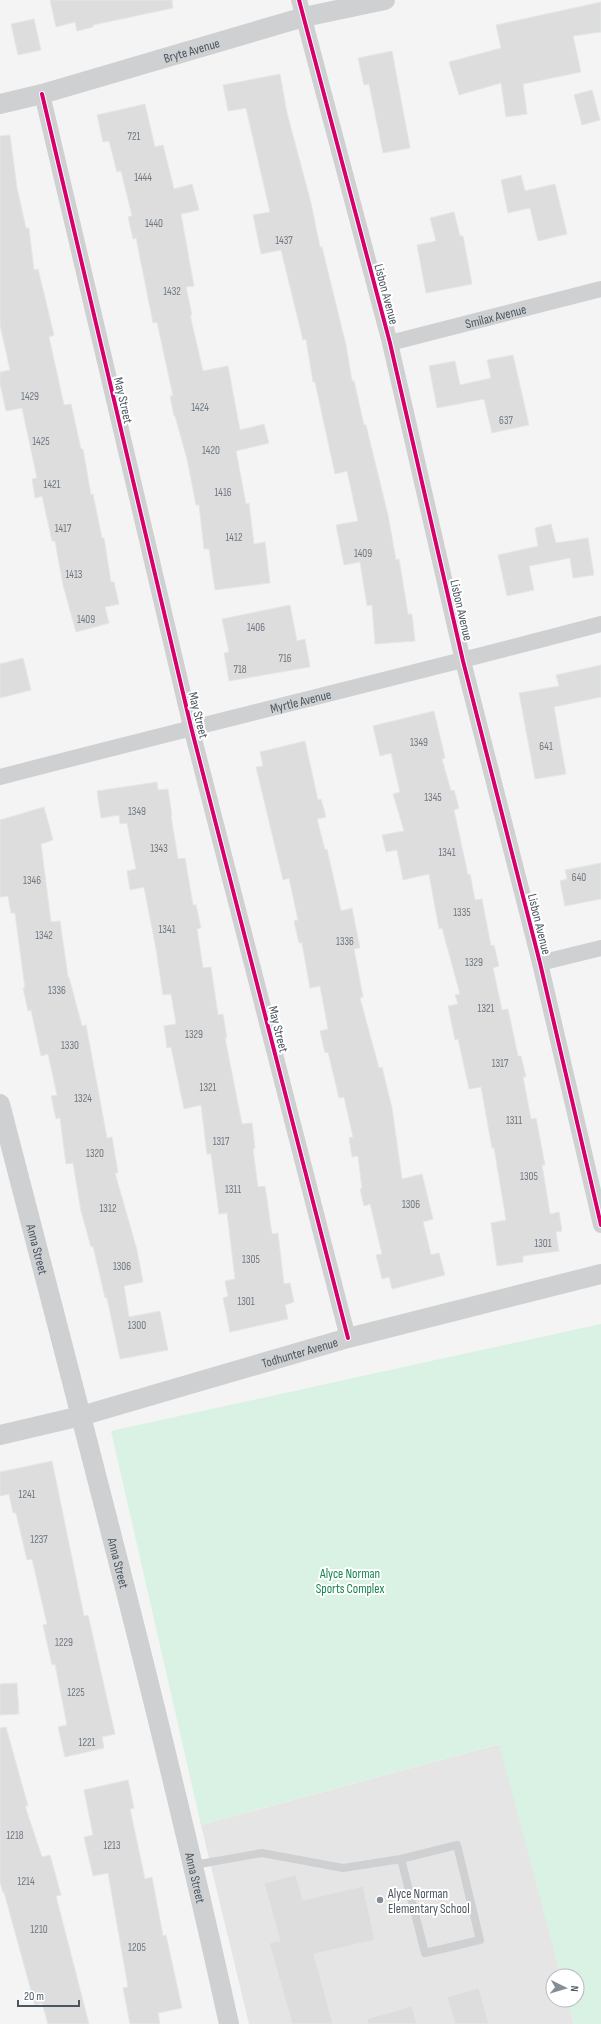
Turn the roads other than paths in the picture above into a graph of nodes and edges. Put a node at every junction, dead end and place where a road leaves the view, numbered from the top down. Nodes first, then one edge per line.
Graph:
1 (385, 0) edge
2 (302, 9) edge
3 (42, 94) junction
4 (0, 104) edge
5 (601, 289) edge
6 (390, 343) junction
7 (601, 624) edge
8 (463, 661) junction
9 (191, 727) junction
10 (0, 777) edge
11 (601, 948) edge
12 (540, 963) junction
13 (0, 1104) edge
14 (601, 1225) edge
15 (601, 1274) edge
16 (348, 1338) junction
17 (81, 1416) junction
18 (0, 1435) edge
19 (401, 1859) junction
20 (194, 1864) junction
21 (229, 2024) edge

1 - 2 street, Bryte Avenue
2 - 3 street, Bryte Avenue
2 - 6 street, Lisbon Avenue
3 - 4 street, Bryte Avenue
3 - 9 street, May Street
5 - 6 street, Smilax Avenue
6 - 8 street, Lisbon Avenue
7 - 8 street, Myrtle Avenue
8 - 9 street, Myrtle Avenue
8 - 12 street, Lisbon Avenue
9 - 10 street, Myrtle Avenue
9 - 16 street, May Street
11 - 12 street
12 - 14 street, Lisbon Avenue
13 - 17 street, Anna Street
15 - 16 street, Todhunter Avenue
16 - 17 street, Todhunter Avenue
17 - 18 street, Todhunter Avenue
17 - 20 street, Anna Street
19 - 19 lane
19 - 20 lane
20 - 21 street, Anna Street

